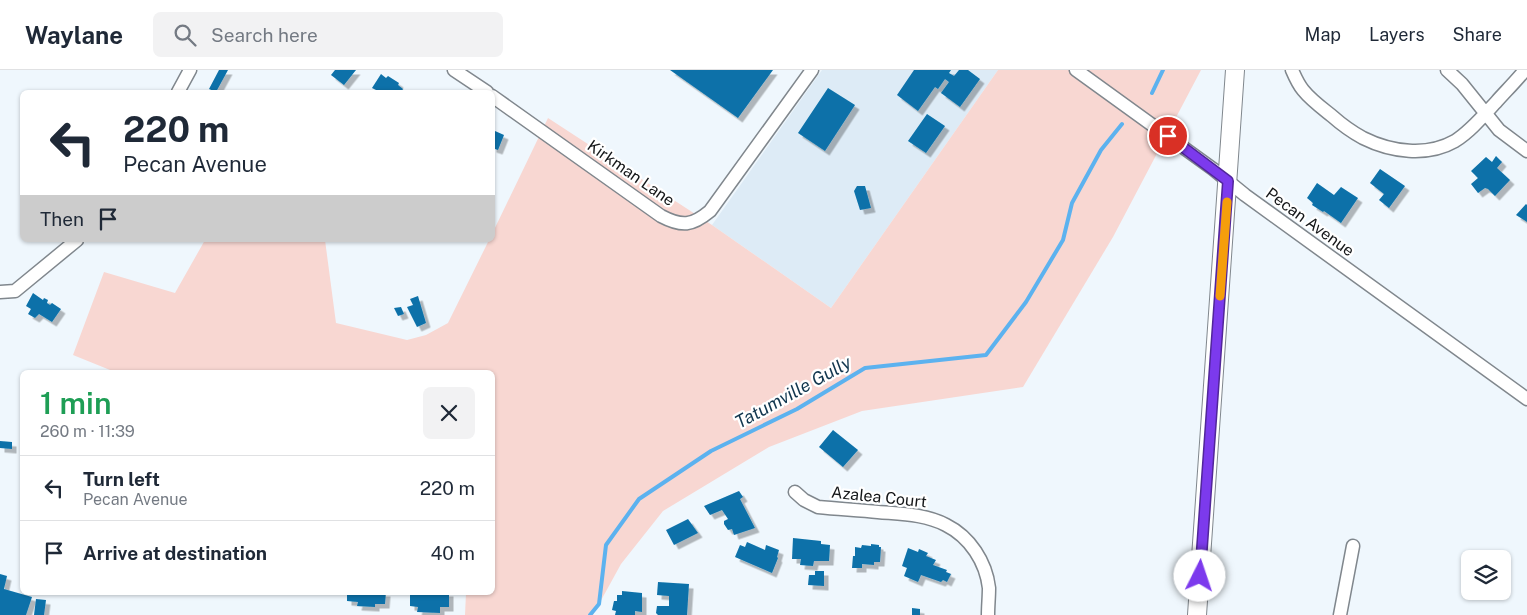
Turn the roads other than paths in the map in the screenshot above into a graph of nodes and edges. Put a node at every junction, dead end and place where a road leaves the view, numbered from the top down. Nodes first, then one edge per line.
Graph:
1 (190, 70) edge
2 (454, 70) edge
3 (812, 70) edge
4 (1076, 70) edge
5 (1235, 70) edge
6 (1292, 70) edge
7 (1447, 70) edge
8 (1525, 70) edge
9 (179, 90) edge
10 (484, 90) edge
11 (495, 98) edge
12 (1486, 114) junction
13 (1527, 151) edge
14 (1228, 181) junction
15 (75, 242) edge
16 (0, 292) edge
17 (1527, 399) edge
18 (795, 492) dead end
19 (1353, 546) dead end
20 (988, 615) edge
21 (1197, 615) edge
22 (1340, 615) edge

1 - 9 street
2 - 10 street
3 - 11 street, Kirkman Lane
4 - 14 street, Pecan Avenue
5 - 14 street
6 - 12 street
7 - 12 street
8 - 12 street
12 - 13 street
14 - 17 street, Pecan Avenue
14 - 21 street
15 - 16 street
18 - 20 street, Azalea Court
19 - 22 street

